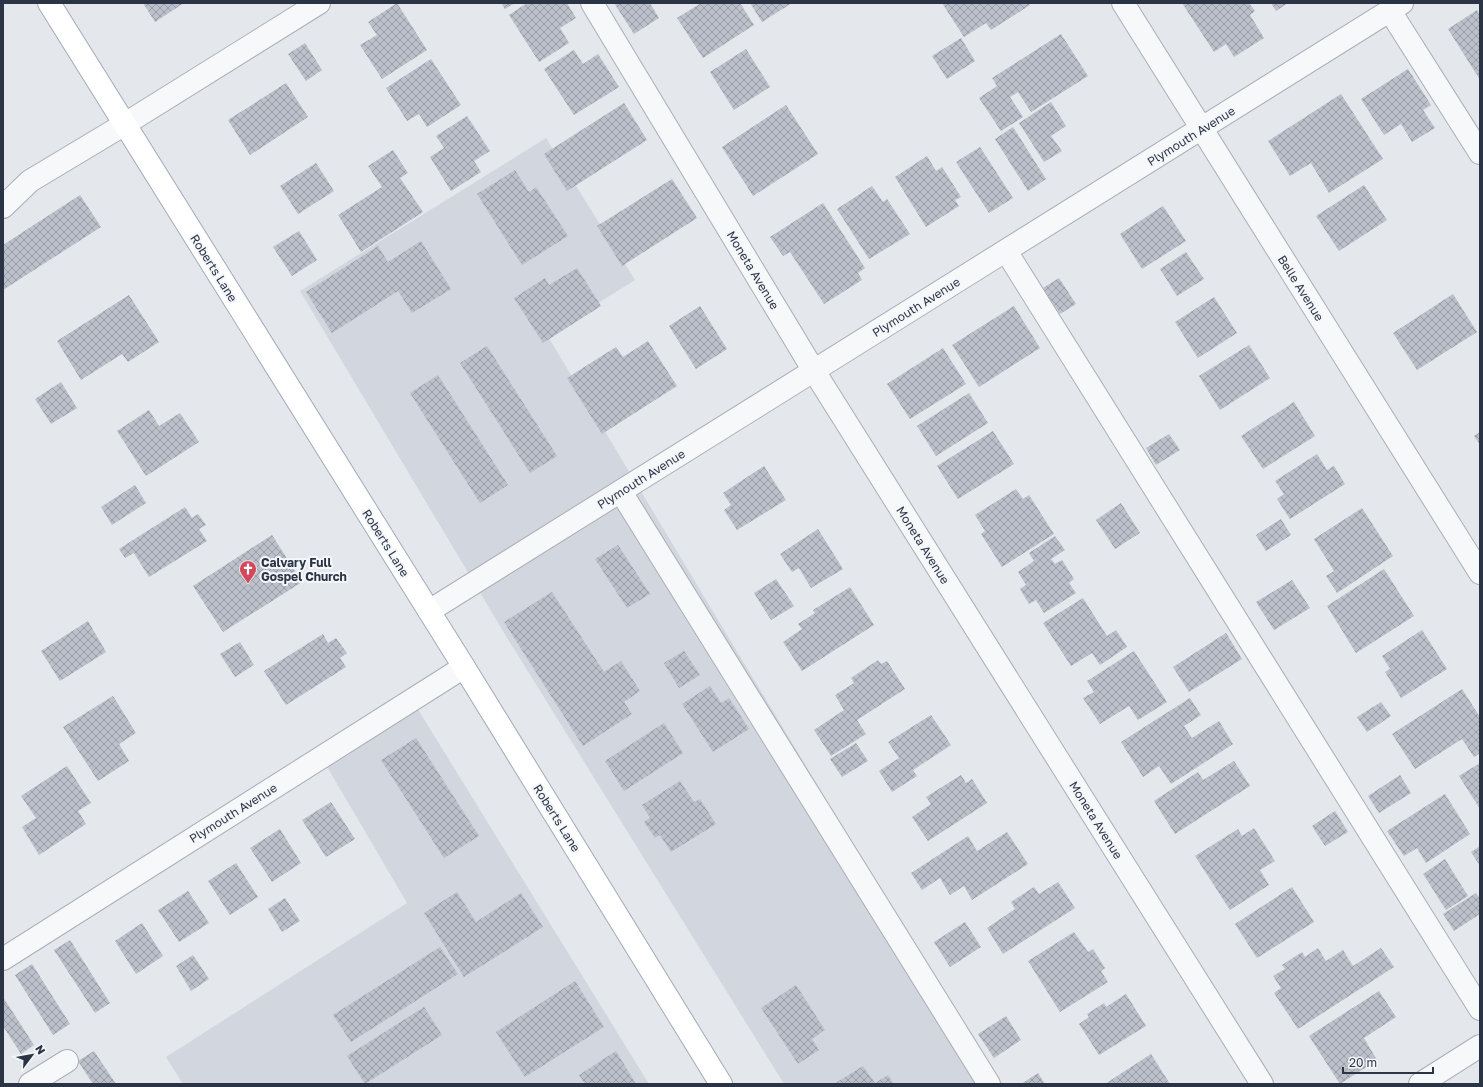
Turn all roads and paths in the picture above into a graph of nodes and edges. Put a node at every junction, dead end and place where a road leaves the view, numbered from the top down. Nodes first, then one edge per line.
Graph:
1 (49, 3) edge
2 (319, 3) edge
3 (592, 3) edge
4 (1123, 3) edge
5 (1396, 7) edge
6 (125, 124) junction
7 (1201, 129) junction
8 (1480, 153) edge
9 (3, 207) edge
10 (1006, 251) junction
11 (814, 371) junction
12 (620, 492) junction
13 (1480, 573) edge
14 (429, 611) junction
15 (464, 667) junction
16 (3, 959) edge
17 (1480, 1009) edge
18 (1480, 1046) edge
19 (67, 1061) dead end
20 (30, 1084) edge
21 (721, 1084) edge
22 (989, 1084) edge
23 (1262, 1084) edge
24 (1420, 1084) edge

1 - 6 main road, Roberts Lane
2 - 6 street
3 - 11 street, Moneta Avenue
4 - 7 street, Belle Avenue
5 - 7 street, Plymouth Avenue
5 - 8 street
6 - 9 street
6 - 14 main road, Roberts Lane
7 - 10 street, Plymouth Avenue
7 - 13 street, Belle Avenue
10 - 11 street, Plymouth Avenue
10 - 17 street
11 - 12 street, Plymouth Avenue
11 - 23 street, Moneta Avenue
12 - 14 street, Plymouth Avenue
12 - 22 street
14 - 15 main road, Roberts Lane
15 - 16 street, Plymouth Avenue
15 - 21 main road, Roberts Lane
18 - 24 street
19 - 20 street

